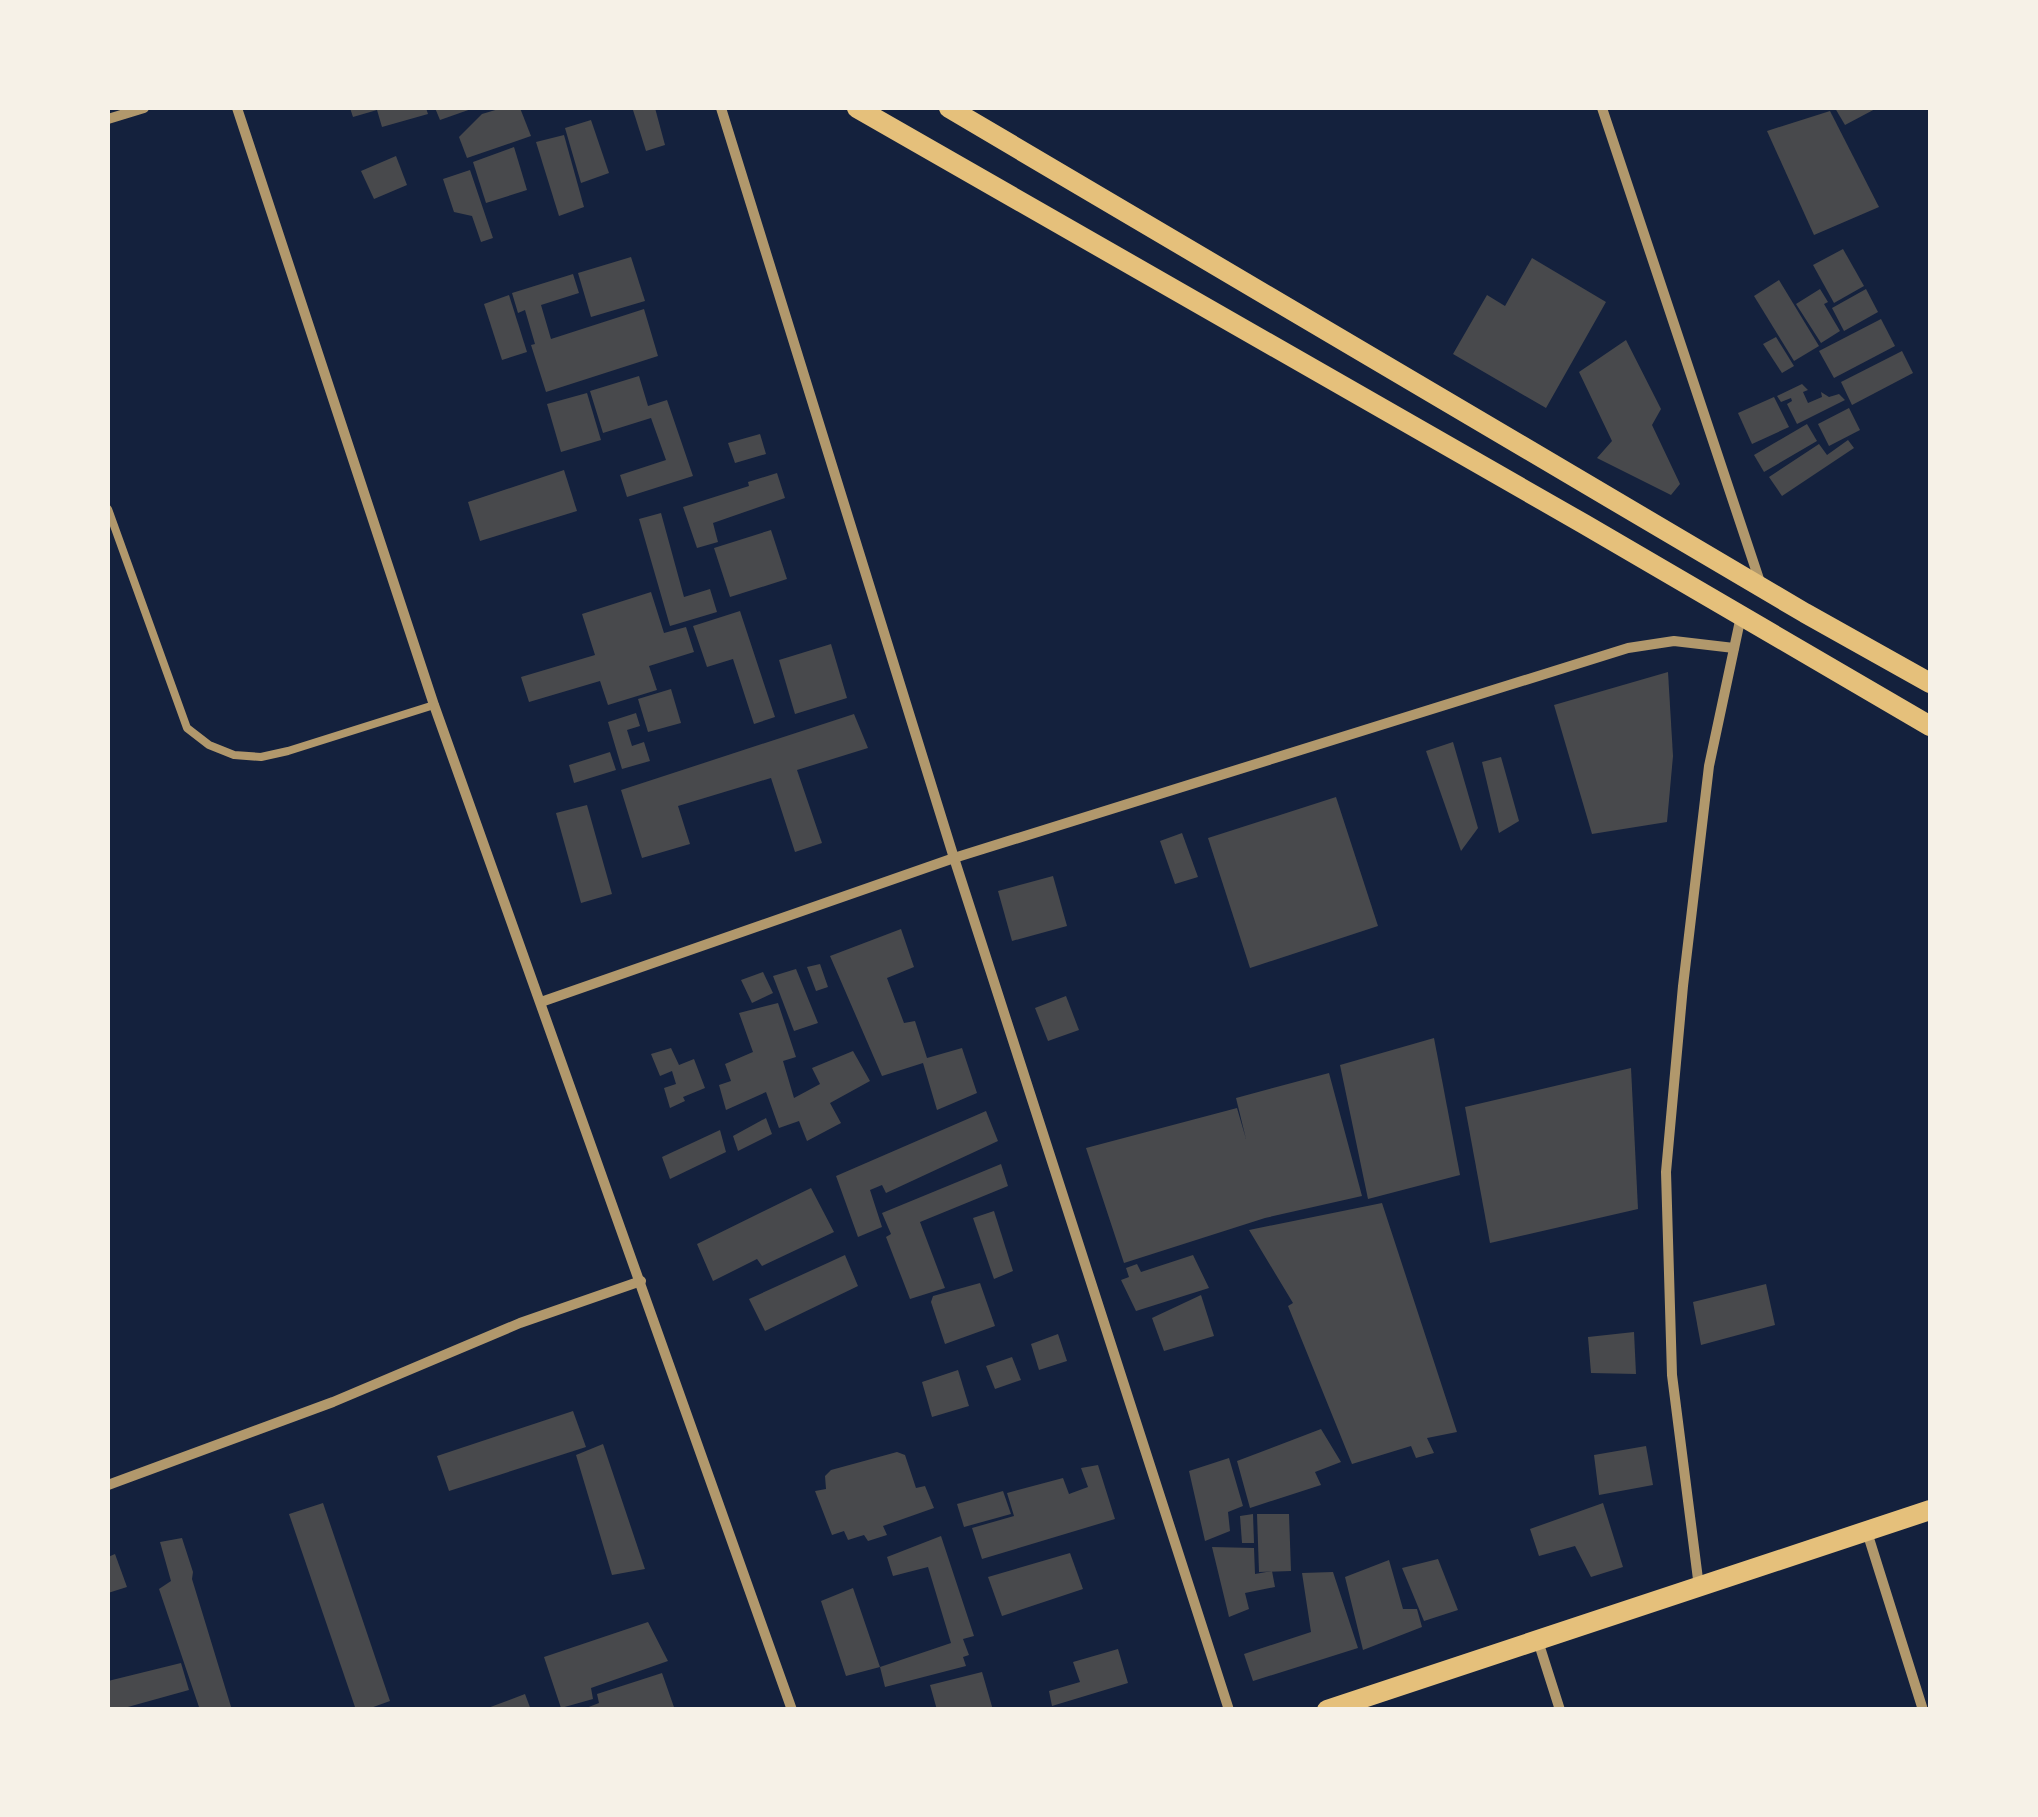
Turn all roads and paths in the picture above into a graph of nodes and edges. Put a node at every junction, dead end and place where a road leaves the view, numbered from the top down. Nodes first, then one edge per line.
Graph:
1 (144, 108) edge
2 (237, 108) edge
3 (721, 108) edge
4 (858, 108) edge
5 (949, 108) edge
6 (1602, 108) edge
7 (108, 119) edge
8 (108, 510) edge
9 (1761, 586) junction
10 (1741, 616) junction
11 (1734, 648) junction
12 (1930, 684) edge
13 (434, 706) junction
14 (1930, 726) edge
15 (954, 858) junction
16 (541, 1002) junction
17 (641, 1281) junction
18 (108, 1484) edge
19 (1930, 1510) edge
20 (1866, 1531) junction
21 (1699, 1588) junction
22 (1538, 1641) junction
23 (792, 1710) edge
24 (1229, 1710) edge
25 (1327, 1710) edge
26 (1560, 1710) edge
27 (1923, 1710) edge

1 - 7 street
2 - 13 street
3 - 15 street
4 - 10 main road
5 - 9 main road
6 - 9 street
8 - 13 lane
9 - 12 main road
10 - 11 street
10 - 14 main road
11 - 15 street
11 - 21 street
13 - 16 street
15 - 16 street
15 - 24 street
16 - 17 street
17 - 18 street
17 - 23 street
19 - 20 main road
20 - 21 main road
20 - 27 street
21 - 22 main road
22 - 25 main road
22 - 26 street

